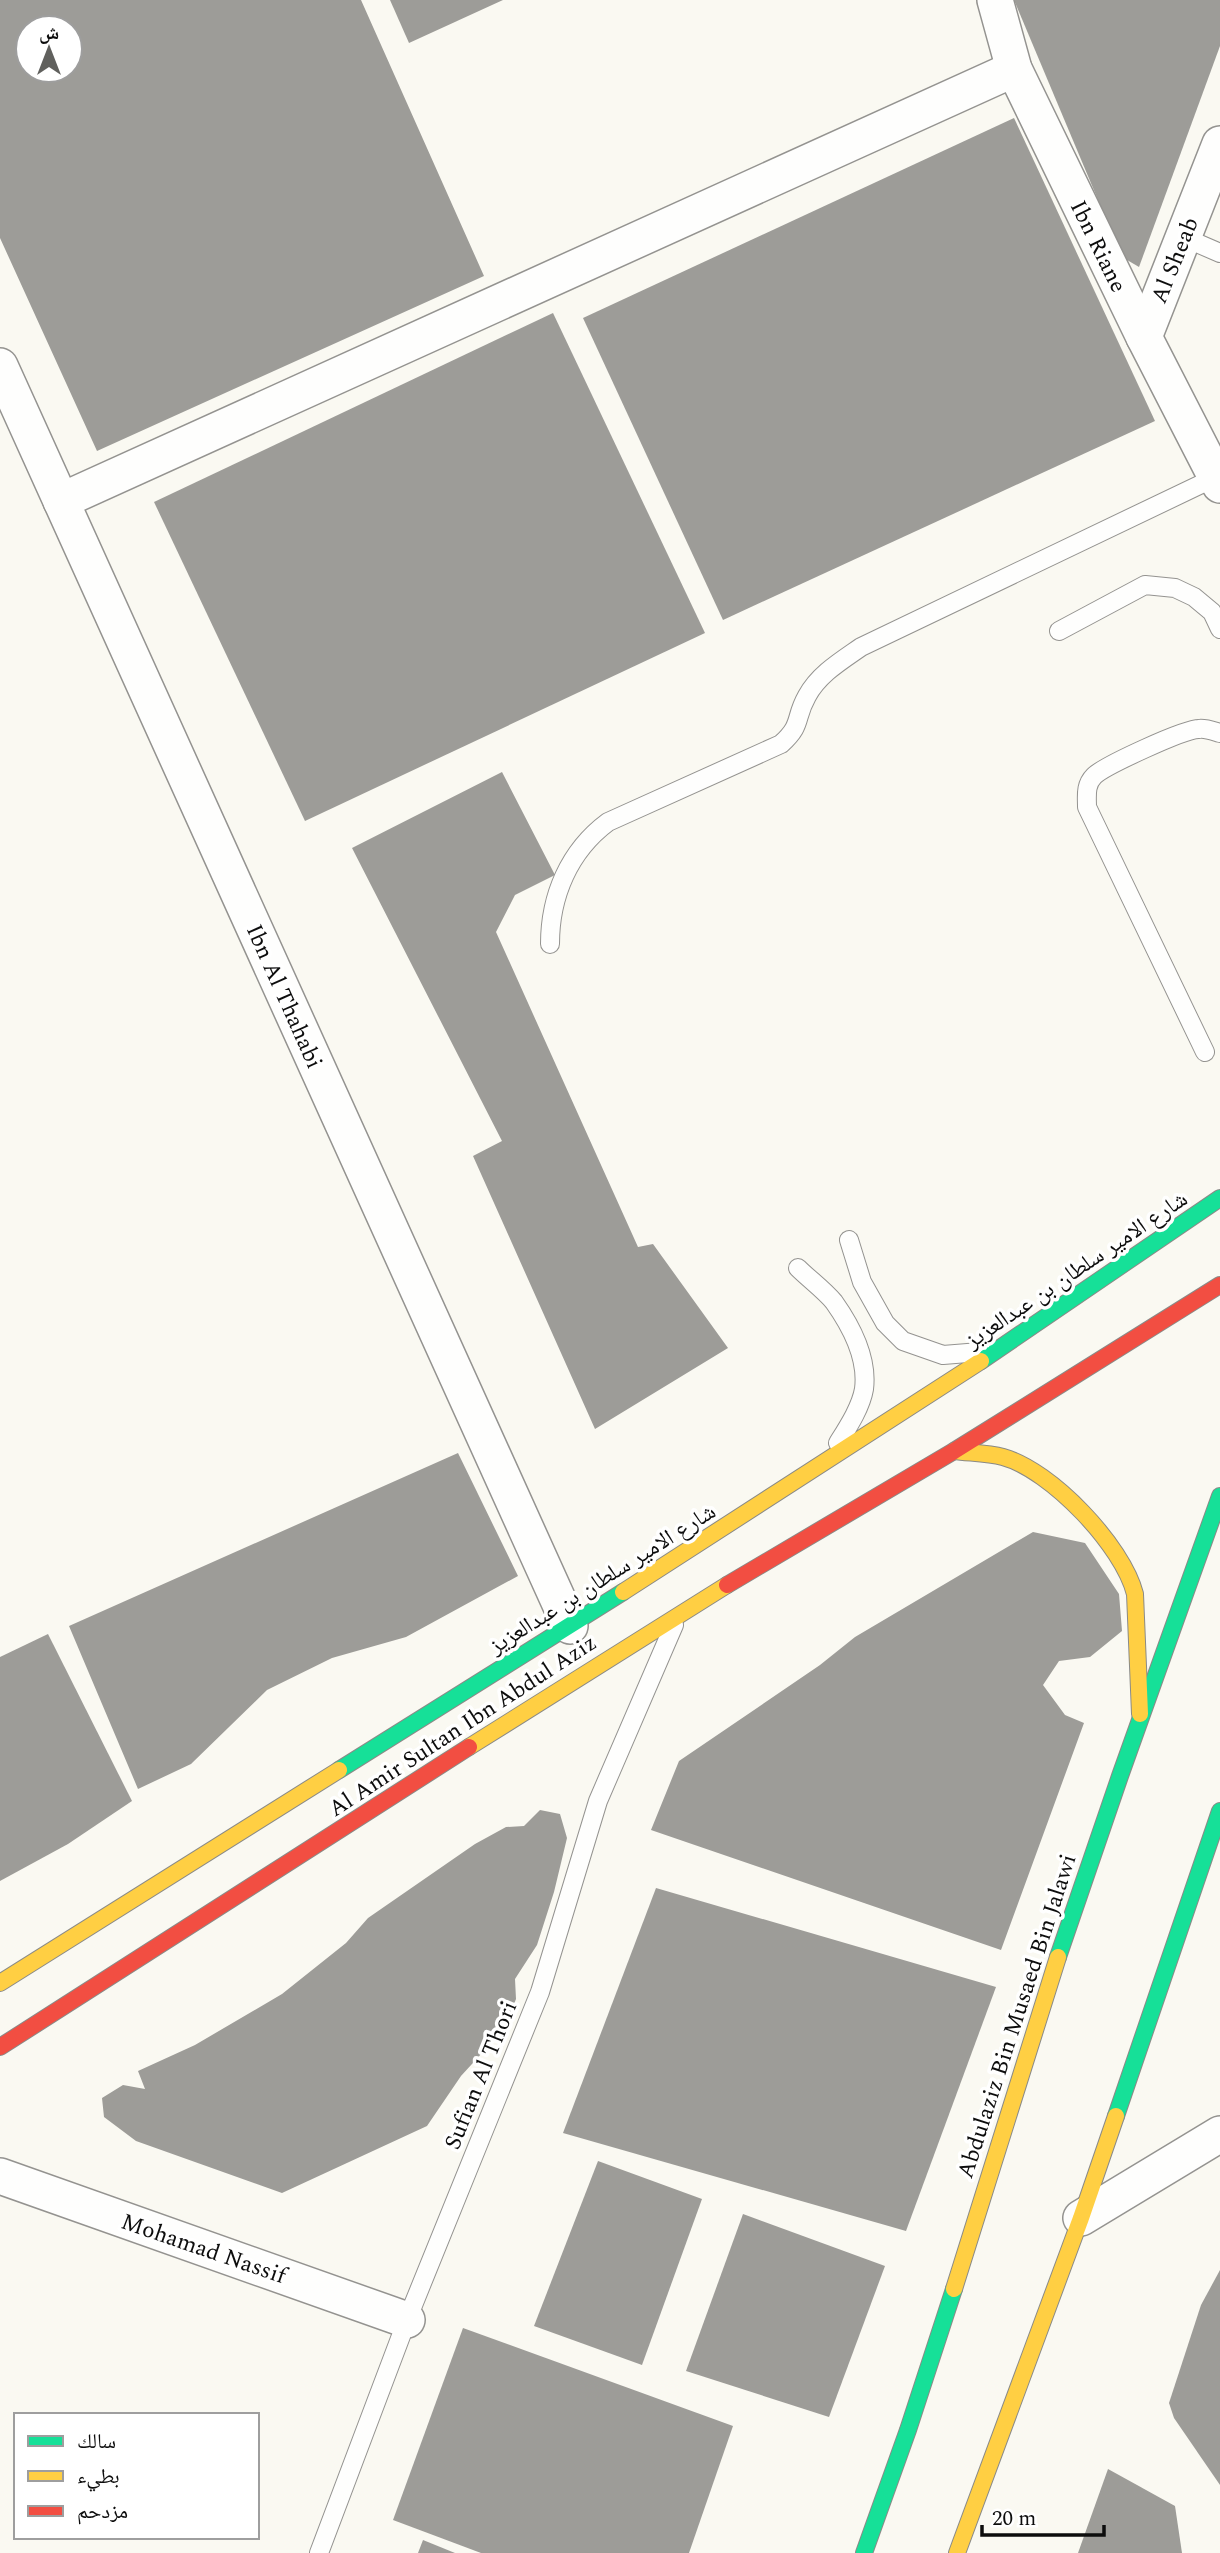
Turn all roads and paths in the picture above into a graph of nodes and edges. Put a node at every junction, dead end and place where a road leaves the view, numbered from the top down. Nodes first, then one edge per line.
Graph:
1 (995, 0) edge
2 (1014, 69) junction
3 (1220, 144) edge
4 (1183, 237) junction
5 (1220, 253) edge
6 (1144, 337) junction
7 (0, 366) edge
8 (1218, 481) edge
9 (61, 501) junction
10 (1220, 629) edge
11 (1059, 631) dead end
12 (1220, 733) edge
13 (550, 944) dead end
14 (1205, 1052) dead end
15 (1220, 1198) edge
16 (1220, 1206) edge
17 (1178, 1228) junction
18 (849, 1240) dead end
19 (798, 1268) dead end
20 (1219, 1285) edge
21 (998, 1350) junction
22 (954, 1451) junction
23 (828, 1461) junction
24 (1220, 1496) edge
25 (679, 1613) junction
26 (570, 1626) junction
27 (1140, 1714) junction
28 (1220, 1811) edge
29 (0, 1983) edge
30 (0, 2047) edge
31 (1220, 2134) edge
32 (0, 2176) edge
33 (1081, 2218) junction
34 (407, 2320) junction
35 (319, 2553) edge
36 (864, 2553) edge
37 (957, 2553) edge

1 - 2 street, Ibn Riane
2 - 6 street, Ibn Riane
2 - 9 street
3 - 4 street, Al Sheab
4 - 5 lane
4 - 6 street, Al Sheab
6 - 8 street, Ibn Riane
7 - 9 street, Ibn Al Thahabi
8 - 13 lane
9 - 26 street, Ibn Al Thahabi
10 - 11 lane
12 - 14 lane
15 - 17 street, شارع الامير سلطان بن عبدالعزيز
16 - 17 street
17 - 21 street, شارع الامير سلطان بن عبدالعزيز
18 - 21 lane
19 - 23 lane
20 - 22 street, Al Amir Sultan Ibn Abdul Aziz
21 - 23 street, شارع الامير سلطان بن عبدالعزيز
22 - 25 street, Al Amir Sultan Ibn Abdul Aziz
22 - 27 street
23 - 26 street, شارع الامير سلطان بن عبدالعزيز
24 - 27 street, Abdulaziz Bin Musaed Bin Jalawi
25 - 30 street, Al Amir Sultan Ibn Abdul Aziz
25 - 34 lane, Sufian Al Thori
26 - 29 street, شارع الامير سلطان بن عبدالعزيز
27 - 36 street, Abdulaziz Bin Musaed Bin Jalawi
28 - 33 street
31 - 33 street
32 - 34 street, Mohamad Nassif
33 - 37 street
34 - 35 lane, Sufian Al Thori

